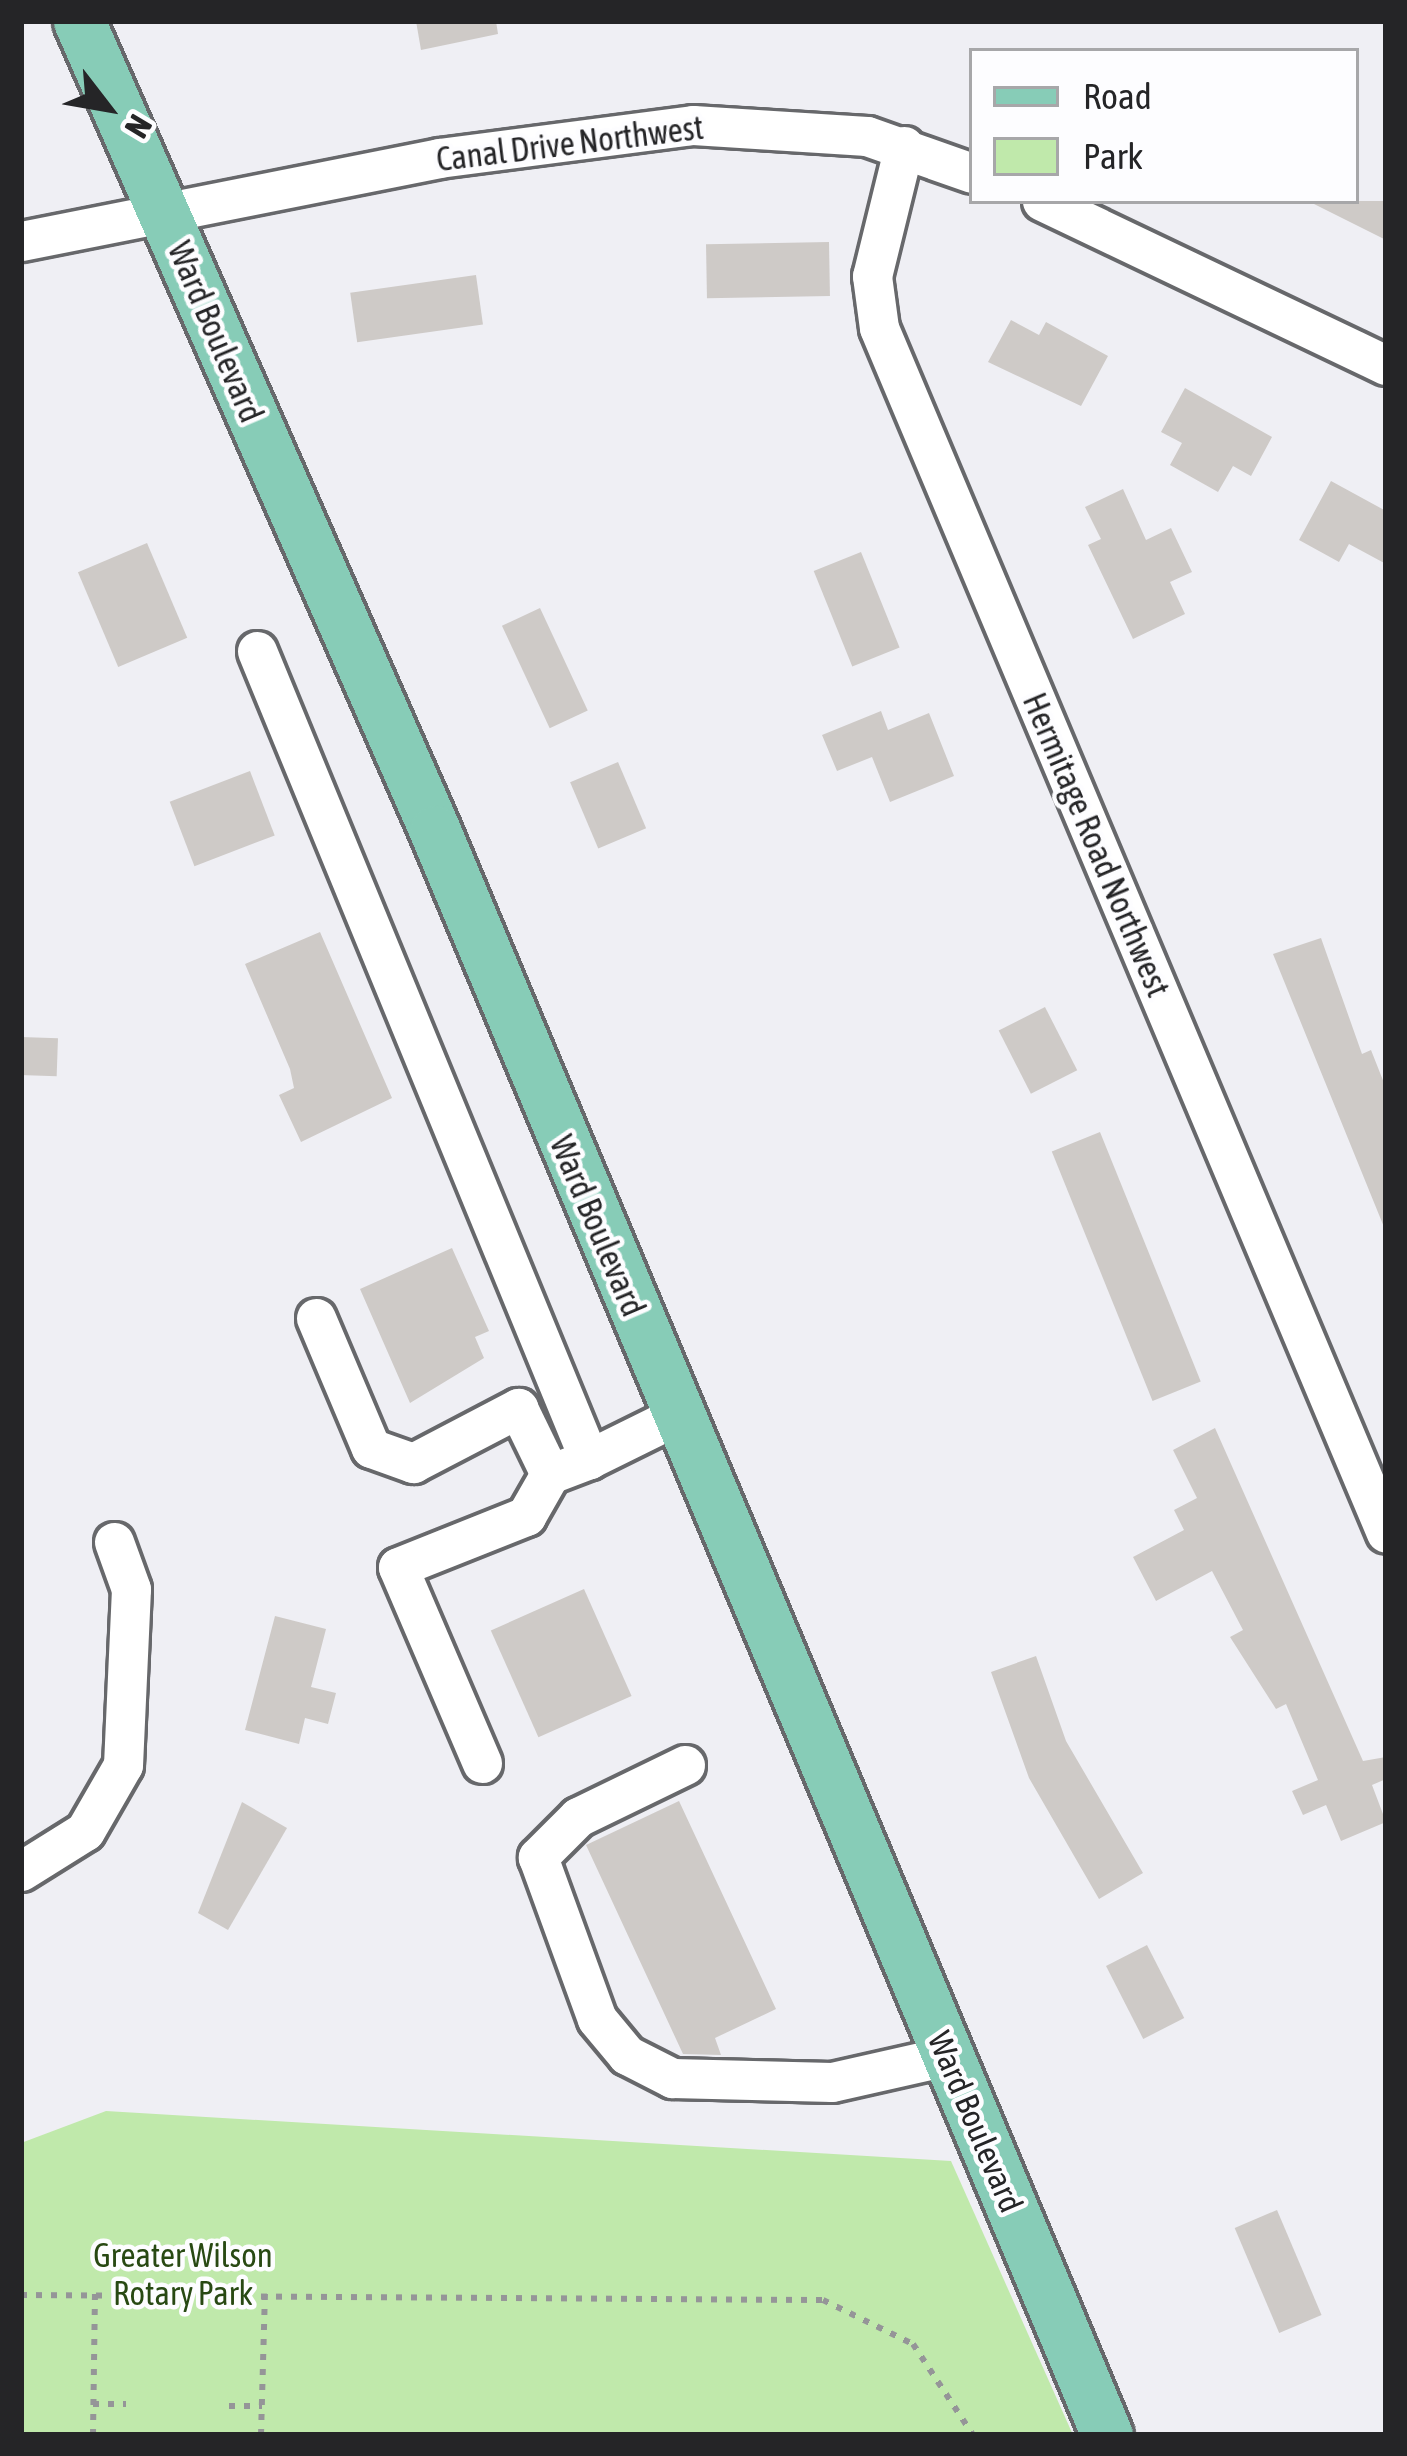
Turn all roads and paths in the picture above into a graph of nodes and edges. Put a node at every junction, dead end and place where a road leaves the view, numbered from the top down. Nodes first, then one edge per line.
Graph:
1 (79, 21) edge
2 (904, 146) junction
3 (969, 172) edge
4 (1048, 204) edge
5 (168, 219) junction
6 (21, 241) edge
7 (1386, 365) edge
8 (257, 651) dead end
9 (316, 1318) dead end
10 (676, 1416) junction
11 (589, 1459) junction
12 (550, 1474) junction
13 (1386, 1533) edge
14 (114, 1542) dead end
15 (482, 1763) dead end
16 (685, 1765) dead end
17 (21, 1871) edge
18 (947, 2056) junction
19 (95, 2290) junction
20 (265, 2291) junction
21 (21, 2295) edge
22 (93, 2404) junction
23 (126, 2404) dead end
24 (262, 2405) junction
25 (229, 2407) dead end
26 (93, 2435) edge
27 (261, 2435) edge
28 (973, 2435) edge
29 (1107, 2435) edge

1 - 5 main road, Ward Boulevard
2 - 3 street, Canal Drive Northwest
2 - 5 street, Canal Drive Northwest
2 - 13 street, Hermitage Road Northwest
4 - 7 street
5 - 6 street, Canal Drive Northwest
5 - 10 main road, Ward Boulevard
8 - 11 street
9 - 12 street
10 - 11 street
10 - 18 main road, Ward Boulevard
11 - 12 street
12 - 15 street
14 - 17 street
16 - 18 street
18 - 29 main road, Ward Boulevard
19 - 20 path
19 - 21 path
19 - 22 path
20 - 24 path
20 - 28 path
22 - 23 path
22 - 26 path
24 - 25 path
24 - 27 path

